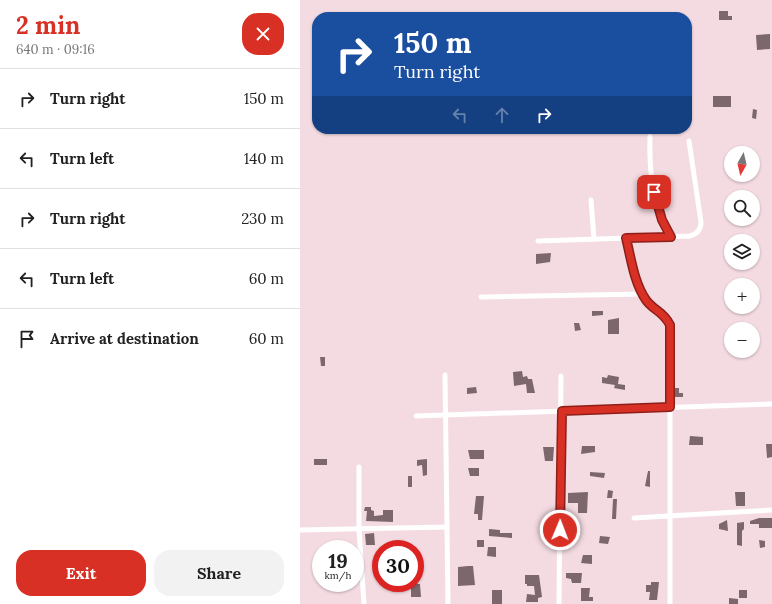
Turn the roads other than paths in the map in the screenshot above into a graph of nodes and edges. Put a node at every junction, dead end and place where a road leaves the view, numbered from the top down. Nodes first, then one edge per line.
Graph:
1 (650, 136) dead end
2 (690, 141) dead end
3 (591, 200) dead end
4 (671, 237) junction
5 (626, 238) junction
6 (594, 239) junction
7 (538, 241) dead end
8 (643, 294) junction
9 (481, 297) dead end
10 (445, 375) dead end
11 (561, 376) dead end
12 (772, 404) edge
13 (670, 407) junction
14 (562, 411) junction
15 (446, 415) junction
16 (416, 416) dead end
17 (359, 467) dead end
18 (772, 510) edge
19 (670, 515) junction
20 (634, 518) dead end
21 (447, 527) junction
22 (359, 529) junction
23 (300, 530) edge
24 (364, 604) edge
25 (448, 604) edge
26 (559, 604) edge
27 (670, 604) edge

1 - 4 street
2 - 4 street
3 - 6 street
4 - 5 street
5 - 6 street
5 - 8 street
6 - 7 street
8 - 9 street
8 - 13 street
10 - 15 street
11 - 14 street
12 - 13 street
13 - 14 street
13 - 19 street
14 - 15 street
14 - 26 street
15 - 16 street
15 - 21 street
17 - 22 street
18 - 19 street
19 - 20 street
19 - 27 street
21 - 22 street
21 - 25 street
22 - 23 street
22 - 24 street

